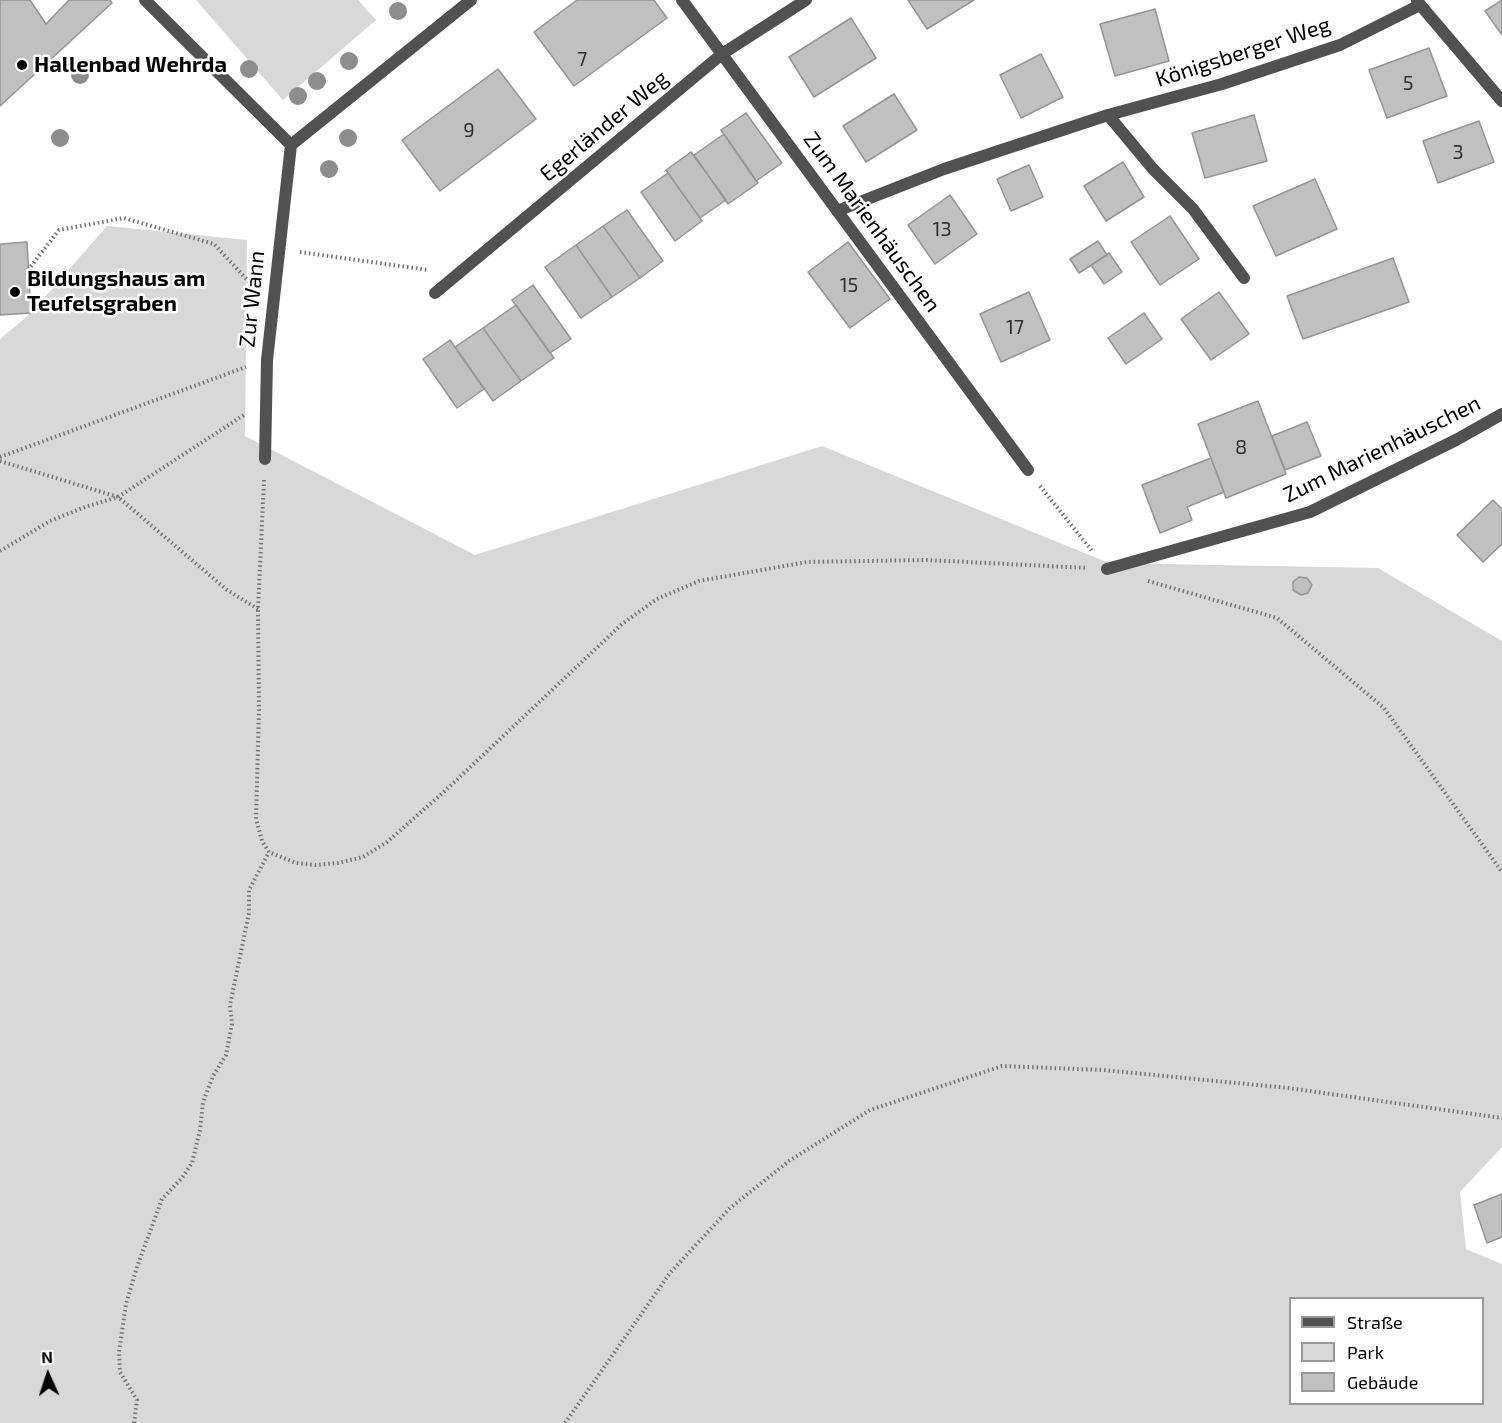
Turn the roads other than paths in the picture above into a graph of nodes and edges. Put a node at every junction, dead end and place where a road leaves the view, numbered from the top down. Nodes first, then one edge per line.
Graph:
1 (145, 0) edge
2 (471, 0) edge
3 (682, 0) edge
4 (806, 0) edge
5 (1418, 3) edge
6 (723, 54) junction
7 (1502, 101) edge
8 (1108, 115) junction
9 (291, 145) junction
10 (837, 211) junction
11 (1244, 278) dead end
12 (435, 293) dead end
13 (1502, 414) edge
14 (265, 459) road end
15 (1028, 470) dead end
16 (1107, 569) road end

1 - 9 street
2 - 9 street
3 - 6 street, Zum Marienhäuschen
4 - 6 street, Egerländer Weg
5 - 7 street
5 - 8 street, Königsberger Weg
6 - 10 street, Zum Marienhäuschen
6 - 12 street, Egerländer Weg
8 - 10 street, Königsberger Weg
8 - 11 street
9 - 14 street, Zur Wann
10 - 15 street, Zum Marienhäuschen
13 - 16 street, Zum Marienhäuschen

